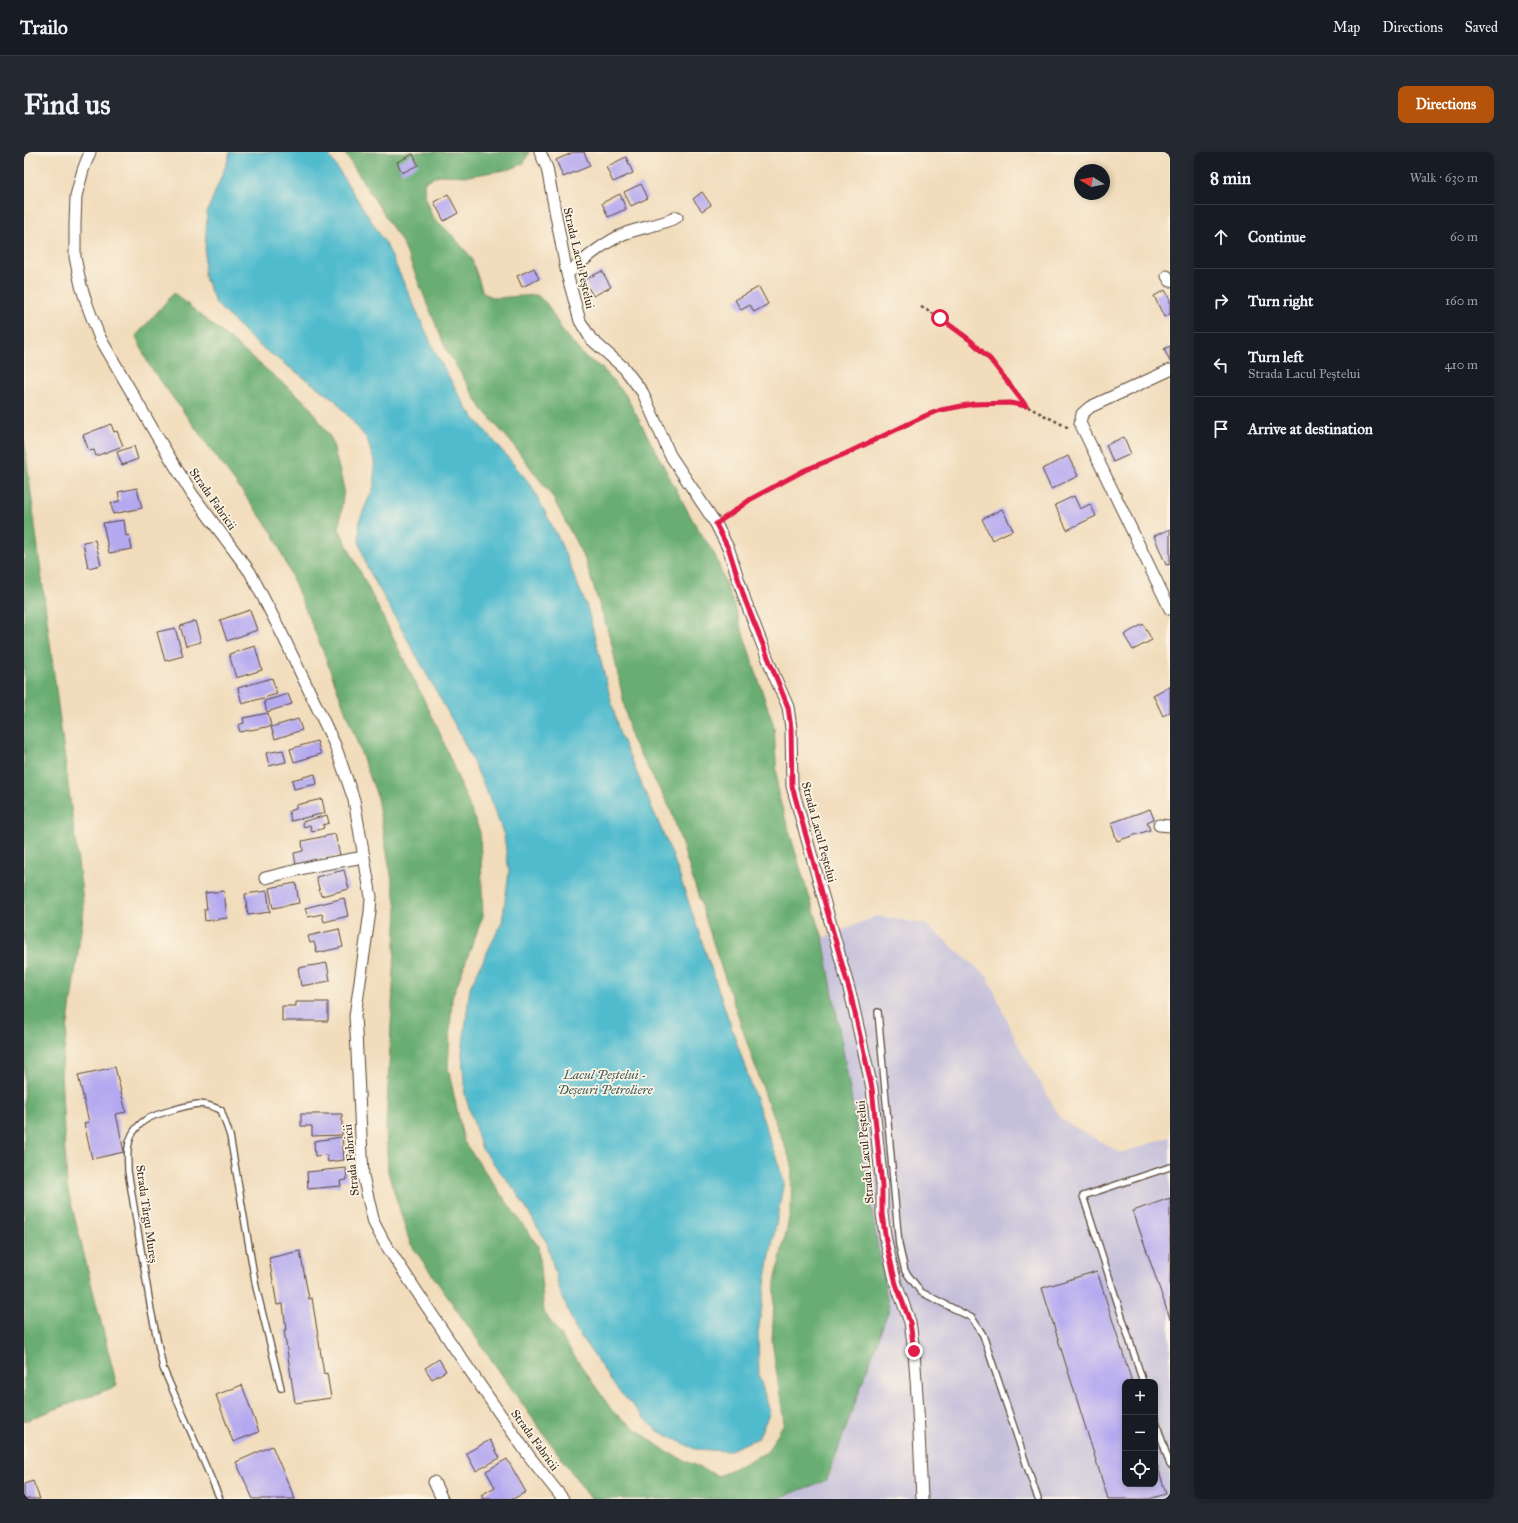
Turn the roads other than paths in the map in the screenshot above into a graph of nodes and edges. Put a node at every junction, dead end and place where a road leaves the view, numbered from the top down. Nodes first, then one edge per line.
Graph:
1 (90, 152) edge
2 (540, 152) edge
3 (677, 217) dead end
4 (567, 274) junction
5 (1170, 370) edge
6 (1170, 607) edge
7 (364, 857) junction
8 (265, 878) dead end
9 (878, 1012) dead end
10 (1170, 1167) edge
11 (1142, 1379) edge
12 (281, 1388) dead end
13 (1158, 1428) edge
14 (1170, 1466) edge
15 (434, 1482) dead end
16 (220, 1499) edge
17 (442, 1499) edge
18 (563, 1499) edge
19 (922, 1499) edge
20 (1038, 1499) edge

1 - 7 street, Strada Fabricii
2 - 4 street, Strada Lacul Peștelui
3 - 4 street
4 - 19 street, Strada Lacul Peștelui
5 - 6 street
7 - 8 street
7 - 18 street, Strada Fabricii
9 - 20 lane
10 - 11 lane
12 - 16 lane, Strada Târgu Mureș
13 - 14 lane
15 - 17 street

